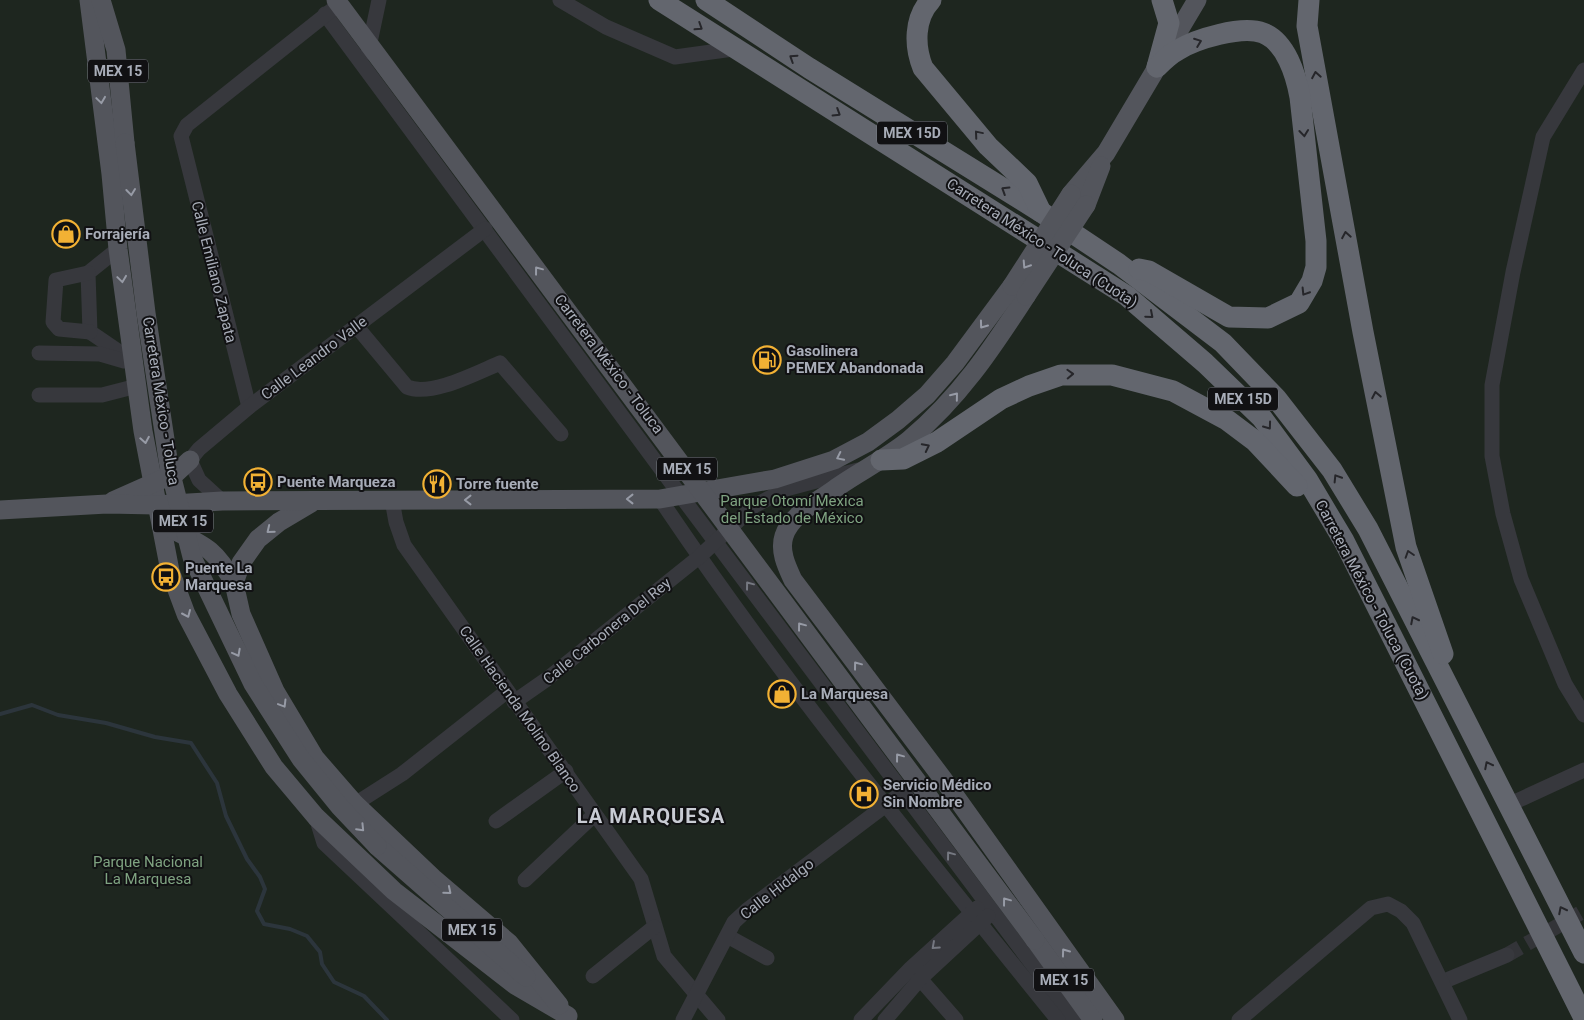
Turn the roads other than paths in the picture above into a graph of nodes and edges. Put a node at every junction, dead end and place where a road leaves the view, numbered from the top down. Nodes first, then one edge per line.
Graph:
1 (88, 0) edge
2 (101, 0) edge
3 (347, 0) edge
4 (379, 0) edge
5 (560, 0) edge
6 (659, 0) edge
7 (706, 0) edge
8 (931, 0) edge
9 (1162, 0) edge
10 (1197, 0) edge
11 (1309, 0) edge
12 (330, 7) edge
13 (733, 49) junction
14 (361, 67) junction
15 (1157, 67) junction
16 (1584, 70) edge
17 (1041, 212) junction
18 (485, 229) junction
19 (118, 249) junction
20 (1119, 264) junction
21 (88, 273) junction
22 (1019, 291) junction
23 (357, 327) junction
24 (90, 332) junction
25 (39, 353) dead end
26 (134, 364) junction
27 (137, 386) junction
28 (39, 395) dead end
29 (248, 407) junction
30 (561, 434) dead end
31 (868, 442) junction
32 (190, 460) junction
33 (872, 464) junction
34 (152, 485) junction
35 (680, 496) junction
36 (660, 499) junction
37 (392, 500) junction
38 (222, 501) junction
39 (311, 503) junction
40 (107, 504) junction
41 (156, 505) junction
42 (0, 510) edge
43 (160, 524) junction
44 (716, 541) junction
45 (1344, 541) junction
46 (699, 557) junction
47 (234, 584) junction
48 (510, 697) junction
49 (1584, 715) edge
50 (1462, 716) junction
51 (1584, 770) edge
52 (566, 771) junction
53 (903, 792) junction
54 (356, 804) junction
55 (1508, 805) junction
56 (885, 807) junction
57 (594, 815) junction
58 (316, 817) junction
59 (496, 821) dead end
60 (525, 880) dead end
61 (988, 906) junction
62 (976, 919) junction
63 (654, 927) junction
64 (728, 937) junction
65 (1584, 953) edge
66 (1507, 955) tunnel mouth
67 (767, 958) dead end
68 (916, 974) junction
69 (593, 976) dead end
70 (1442, 982) junction
71 (696, 993) junction
72 (570, 1018) edge
73 (1584, 1018) edge
74 (512, 1020) edge
75 (683, 1020) edge
76 (718, 1020) edge
77 (863, 1020) edge
78 (885, 1020) edge
79 (956, 1020) edge
80 (1058, 1020) edge
81 (1074, 1020) edge
82 (1093, 1020) edge
83 (1115, 1020) edge
84 (1239, 1020) edge
85 (1460, 1020) edge

1 -> 19 main road
2 -> 72 main road, Carretera México - Toluca / MEX 15, bridge
3 - 12 street
4 - 14 street
5 - 13 street
6 -> 13 highway, Carretera México - Toluca (Cuota) / MEX 15D
17 -> 7 highway, Carretera México - Toluca (Cuota) / MEX 15D
17 -> 8 highway
9 - 15 highway
10 - 15 main road
50 -> 11 highway
12 - 14 street
12 - 29 street, Calle Emiliano Zapata
82 -> 12 main road, Carretera México - Toluca / MEX 15, bridge
13 -> 45 highway, Carretera México - Toluca (Cuota) / MEX 15D
14 - 18 street
15 -> 20 highway
15 - 22 main road, bridge
16 - 49 street
17 - 20 highway, Carretera México - Toluca (Cuota) / MEX 15D
18 - 23 street, Calle Leandro Valle
18 - 35 street
19 - 21 street
19 -> 26 main road
50 -> 20 highway, Carretera México - Toluca (Cuota) / MEX 15D
21 - 24 street
21 - 24 street
22 -> 31 main road
33 -> 22 main road
23 - 29 street, Calle Leandro Valle
23 - 30 street
24 - 26 street
25 - 26 street
26 - 27 main road
27 - 28 street
27 -> 34 main road
29 - 32 street, Calle Leandro Valle
31 - 33 main road
31 -> 35 main road
32 - 34 main road
32 - 38 street
33 - 44 street, Calle Carbonera Del Rey
33 -> 45 highway
83 -> 33 main road
34 - 40 main road
34 - 41 main road
35 - 36 main road
35 - 44 street
36 -> 37 main road
36 - 46 street
37 - 39 main road
37 - 48 street, Calle Hacienda Molino Blanco
38 - 39 main road
38 - 41 main road
39 -> 47 main road
40 - 41 main road
40 - 42 main road
40 - 43 main road
41 - 43 main road
43 - 47 main road
43 -> 58 main road
44 - 46 street, Calle Carbonera Del Rey
53 -> 44 street
45 - 73 highway, Carretera México - Toluca (Cuota) / MEX 15D
46 - 48 street, Calle Carbonera Del Rey
46 - 56 street
47 -> 54 main road
48 - 52 street, Calle Hacienda Molino Blanco
48 - 54 street, Calle Carbonera Del Rey
55 -> 50 highway, Carretera México - Toluca (Cuota) / MEX 15D
51 - 55 street
52 - 57 street, Calle Hacienda Molino Blanco
52 - 59 street
53 - 56 street, Calle Hidalgo
61 -> 53 street
54 -> 72 main road
65 -> 55 highway, Carretera México - Toluca (Cuota) / MEX 15D
56 - 62 street
56 - 64 street, Calle Hidalgo
57 - 60 street
57 - 63 street, Calle Hacienda Molino Blanco
58 - 72 main road
58 - 74 street
61 - 62 street
61 - 81 street
62 - 68 street
62 - 80 street
63 - 69 street
63 - 71 street, Calle Hacienda Molino Blanco
64 - 67 street
64 - 71 street, Calle Hidalgo
66 - 70 street
68 - 77 street
68 - 78 street
68 - 79 street
70 - 84 street
70 - 85 street
71 - 75 street, Calle Hidalgo
71 - 76 street, Calle Hacienda Molino Blanco

